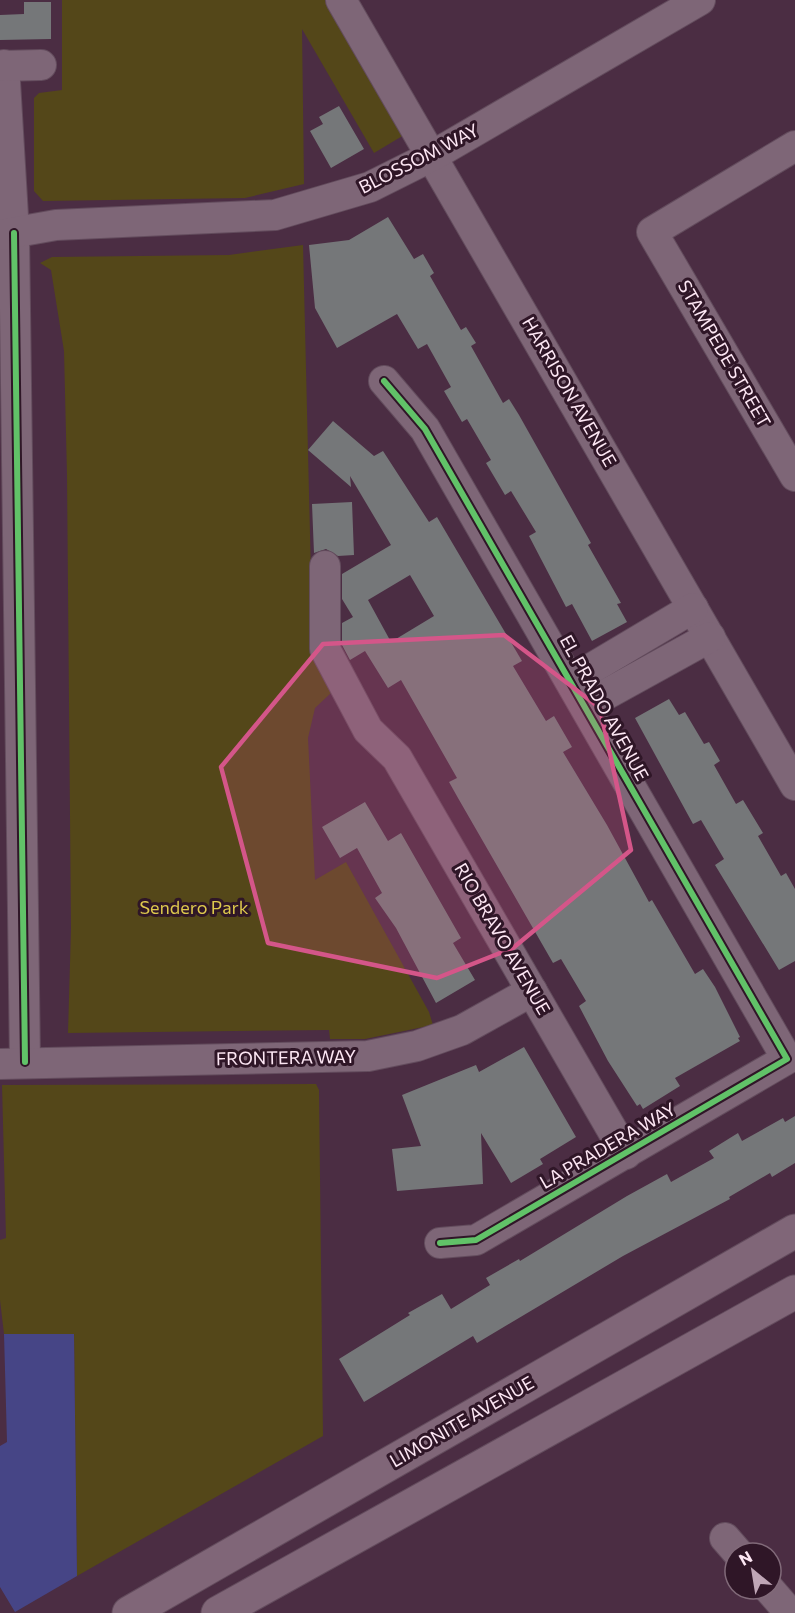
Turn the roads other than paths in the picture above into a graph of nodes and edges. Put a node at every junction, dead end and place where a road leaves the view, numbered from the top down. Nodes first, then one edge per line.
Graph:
1 (341, 0) edge
2 (700, 0) edge
3 (41, 64) dead end
4 (2, 65) edge
5 (795, 146) edge
6 (432, 156) junction
7 (7, 234) edge
8 (8, 368) edge
9 (384, 381) dead end
10 (793, 470) edge
11 (9, 480) edge
12 (325, 566) dead end
13 (9, 588) edge
14 (693, 608) junction
15 (710, 637) junction
16 (578, 693) junction
17 (10, 701) edge
18 (795, 784) edge
19 (11, 846) edge
20 (12, 975) edge
21 (532, 991) junction
22 (787, 1059) joint
23 (13, 1063) edge
24 (626, 1154) junction
25 (795, 1231) edge
26 (440, 1243) dead end
27 (795, 1292) edge
28 (780, 1601) edge
29 (129, 1613) edge
30 (218, 1613) edge
31 (790, 1613) edge

1 - 6 street, HARRISON AVENUE
2 - 6 street, BLOSSOM WAY
3 - 4 street
4 - 7 street
5 - 10 street, STAMPEDE STREET
6 - 7 street, BLOSSOM WAY
6 - 14 street, HARRISON AVENUE
7 - 8 street
8 - 11 street
9 - 16 street, EL PRADO AVENUE
11 - 13 street
12 - 21 street, RIO BRAVO AVENUE
13 - 17 street
14 - 15 street, HARRISON AVENUE
14 - 16 street
15 - 16 street
15 - 18 street, HARRISON AVENUE
16 - 22 street, EL PRADO AVENUE
17 - 19 street
19 - 20 street
20 - 23 street
21 - 23 street, FRONTERA WAY
21 - 24 street, RIO BRAVO AVENUE
22 - 24 street, LA PRADERA WAY
24 - 26 street, LA PRADERA WAY
25 - 29 main road, LIMONITE AVENUE
27 - 30 main road
28 - 31 street

